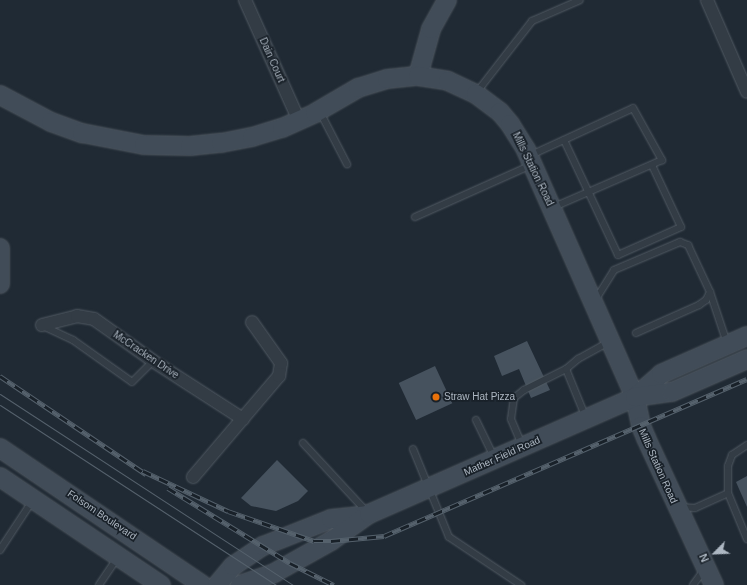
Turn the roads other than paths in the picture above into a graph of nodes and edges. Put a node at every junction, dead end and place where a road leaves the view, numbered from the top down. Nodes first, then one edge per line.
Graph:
1 (245, 0) edge
2 (447, 0) edge
3 (580, 0) edge
4 (707, 0) edge
5 (418, 76) junction
6 (747, 92) edge
7 (476, 94) junction
8 (0, 95) edge
9 (320, 110) junction
10 (299, 121) junction
11 (564, 140) junction
12 (531, 160) junction
13 (347, 164) dead end
14 (652, 165) junction
15 (589, 192) junction
16 (552, 208) junction
17 (415, 217) dead end
18 (0, 248) edge
19 (0, 284) edge
20 (710, 292) junction
21 (594, 303) junction
22 (252, 322) dead end
23 (42, 325) joint
24 (636, 333) dead end
25 (747, 336) edge
26 (611, 341) junction
27 (728, 344) junction
28 (747, 359) edge
29 (153, 361) junction
30 (566, 369) junction
31 (635, 398) junction
32 (243, 419) junction
33 (586, 419) junction
34 (476, 420) dead end
35 (303, 442) dead end
36 (747, 445) edge
37 (523, 447) junction
38 (0, 448) edge
39 (413, 449) dead end
40 (495, 459) junction
41 (0, 477) edge
42 (193, 477) dead end
43 (430, 489) junction
44 (728, 493) junction
45 (34, 499) junction
46 (676, 507) junction
47 (369, 514) junction
48 (0, 535) edge
49 (7, 539) junction
50 (747, 539) edge
51 (0, 550) edge
52 (119, 555) junction
53 (290, 563) junction
54 (705, 568) junction
55 (99, 585) edge
56 (161, 585) edge
57 (202, 585) edge
58 (217, 585) edge
59 (240, 585) edge
60 (282, 585) edge
61 (521, 585) edge
62 (693, 585) edge
63 (714, 585) edge

1 - 10 street, Dain Court
2 - 5 main road
3 - 7 lane
4 - 6 street
5 - 7 main road, Mills Station Road
5 - 9 main road, Mills Station Road
7 - 12 main road, Mills Station Road
8 - 10 main road, Mills Station Road
9 - 10 main road, Mills Station Road
9 - 13 lane
11 - 12 lane
11 - 14 lane
11 - 15 lane
12 - 16 main road, Mills Station Road
12 - 17 lane
14 - 15 lane
14 - 15 lane
15 - 16 lane
16 - 21 main road, Mills Station Road
18 - 19 main road
20 - 21 lane
20 - 24 lane
20 - 27 lane
21 - 26 main road, Mills Station Road
22 - 32 street
23 - 29 street, McCracken Drive
23 - 29 lane
25 - 27 main road, Mather Field Road
26 - 30 lane
26 - 31 main road, Mills Station Road
27 - 31 main road, Mather Field Road
28 - 31 main road, Mather Field Road
29 - 32 street, McCracken Drive
30 - 33 lane
30 - 37 lane
31 - 33 main road, Mather Field Road
31 - 46 main road, Mills Station Road
32 - 42 street
33 - 37 main road, Mather Field Road
34 - 40 lane
35 - 47 lane
36 - 44 lane
37 - 40 main road, Mather Field Road
38 - 57 main road, Folsom Boulevard
39 - 43 lane
40 - 43 main road, Mather Field Road
41 - 45 main road
43 - 47 main road, Mather Field Road
43 - 61 lane
44 - 46 lane
44 - 50 lane
45 - 49 lane
45 - 52 main road
46 - 54 main road, Mills Station Road
47 - 53 main road, Mather Field Road
47 - 58 main road, Mather Field Road
48 - 49 lane
49 - 51 lane
52 - 55 lane
52 - 56 main road
53 - 59 main road, Mather Field Road
53 - 60 main road
54 - 62 lane
54 - 63 main road, Mills Station Road

